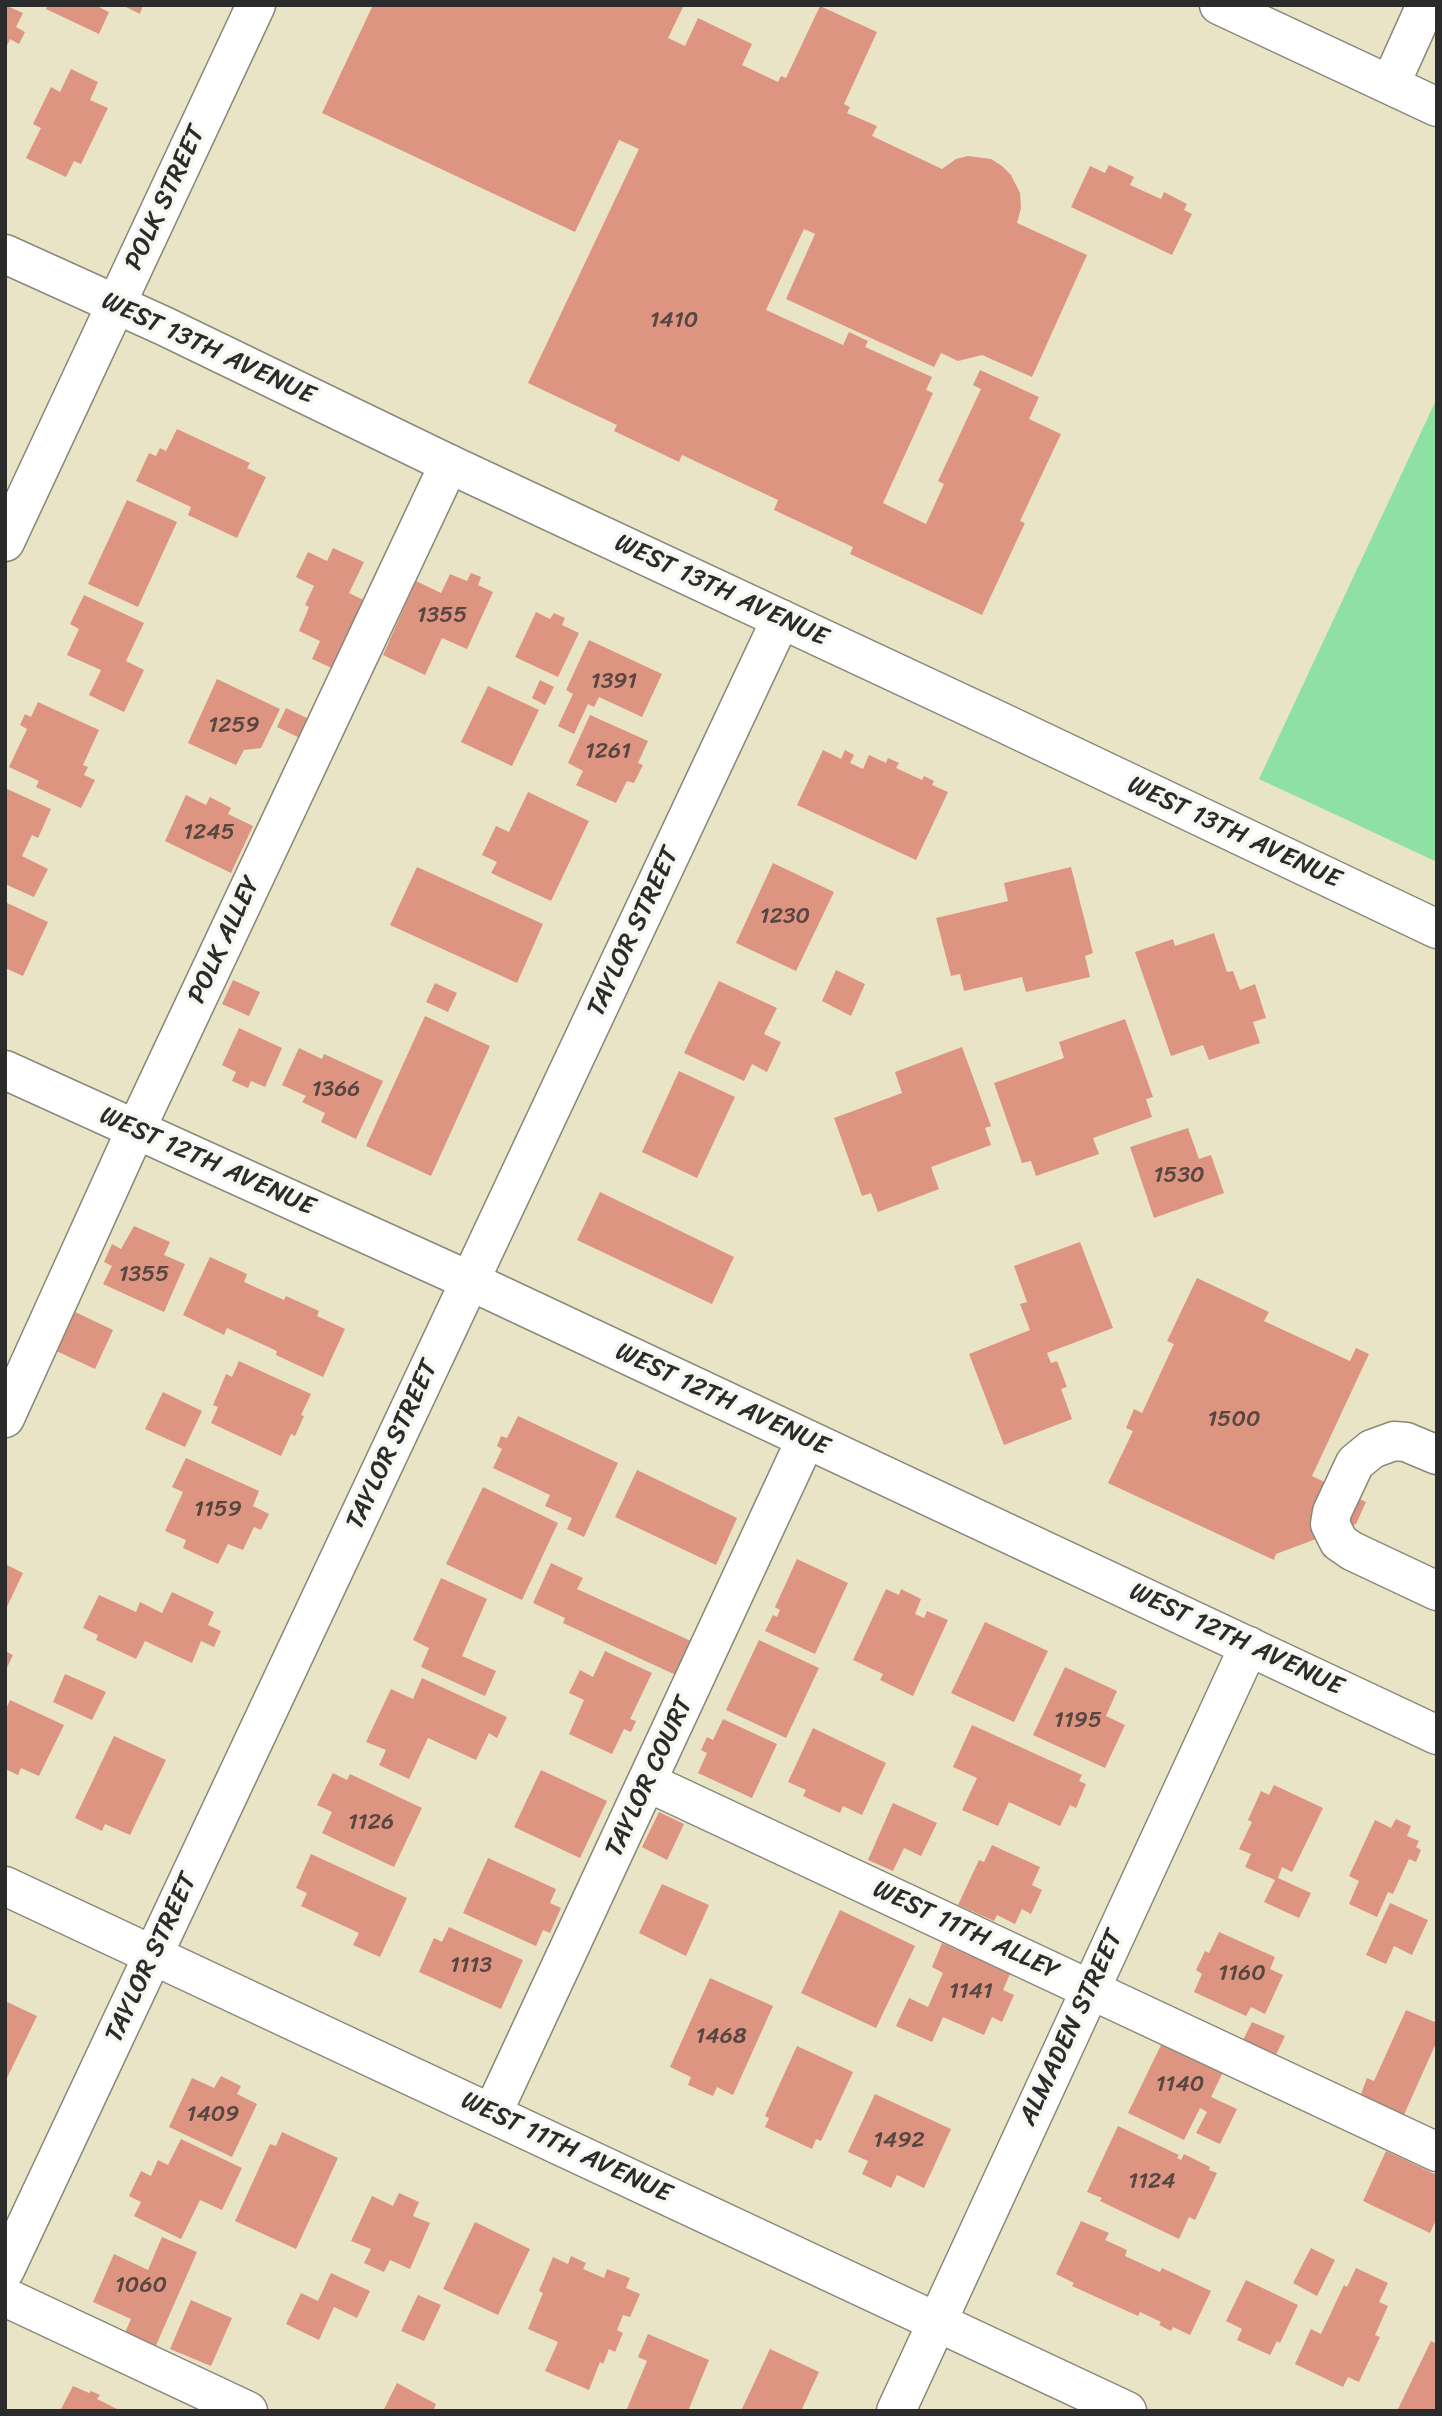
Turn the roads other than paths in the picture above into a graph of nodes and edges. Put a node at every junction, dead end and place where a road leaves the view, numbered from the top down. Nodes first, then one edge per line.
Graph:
1 (256, 5) edge
2 (1219, 5) edge
3 (1426, 5) edge
4 (1390, 85) junction
5 (1437, 107) edge
6 (5, 254) edge
7 (116, 304) junction
8 (449, 464) junction
9 (5, 542) edge
10 (781, 619) junction
11 (1437, 929) edge
12 (5, 1070) edge
13 (136, 1129) junction
14 (470, 1281) junction
15 (5, 1418) edge
16 (806, 1439) junction
17 (1437, 1455) edge
18 (1437, 1591) edge
19 (1249, 1646) junction
20 (1437, 1735) edge
21 (647, 1782) junction
22 (5, 1886) edge
23 (153, 1955) junction
24 (1090, 1989) junction
25 (492, 2114) junction
26 (1437, 2152) edge
27 (5, 2270) edge
28 (5, 2297) edge
29 (937, 2322) junction
30 (248, 2411) edge
31 (896, 2411) edge
32 (1127, 2411) edge

1 - 7 street, POLK STREET
2 - 4 street
3 - 4 street
4 - 5 street
6 - 7 street, WEST 13TH AVENUE
7 - 8 street, WEST 13TH AVENUE
7 - 9 street, POLK STREET
8 - 10 street, WEST 13TH AVENUE
8 - 13 street, POLK ALLEY
10 - 11 street, WEST 13TH AVENUE
10 - 14 street, TAYLOR STREET
12 - 13 street, WEST 12TH AVENUE
13 - 14 street, WEST 12TH AVENUE
13 - 15 street, POLK ALLEY
14 - 16 street, WEST 12TH AVENUE
14 - 23 street, TAYLOR STREET
16 - 19 street, WEST 12TH AVENUE
16 - 21 street, TAYLOR COURT
17 - 18 street
19 - 20 street, WEST 12TH AVENUE
19 - 24 street, ALMADEN STREET
21 - 24 street, WEST 11TH ALLEY
21 - 25 street, TAYLOR COURT
22 - 23 street, WEST 11TH AVENUE
23 - 25 street, WEST 11TH AVENUE
23 - 27 street, TAYLOR STREET
24 - 26 street, WEST 11TH ALLEY
24 - 29 street, ALMADEN STREET
25 - 29 street, WEST 11TH AVENUE
28 - 30 street
29 - 31 street, ALMADEN STREET
29 - 32 street, WEST 11TH AVENUE

